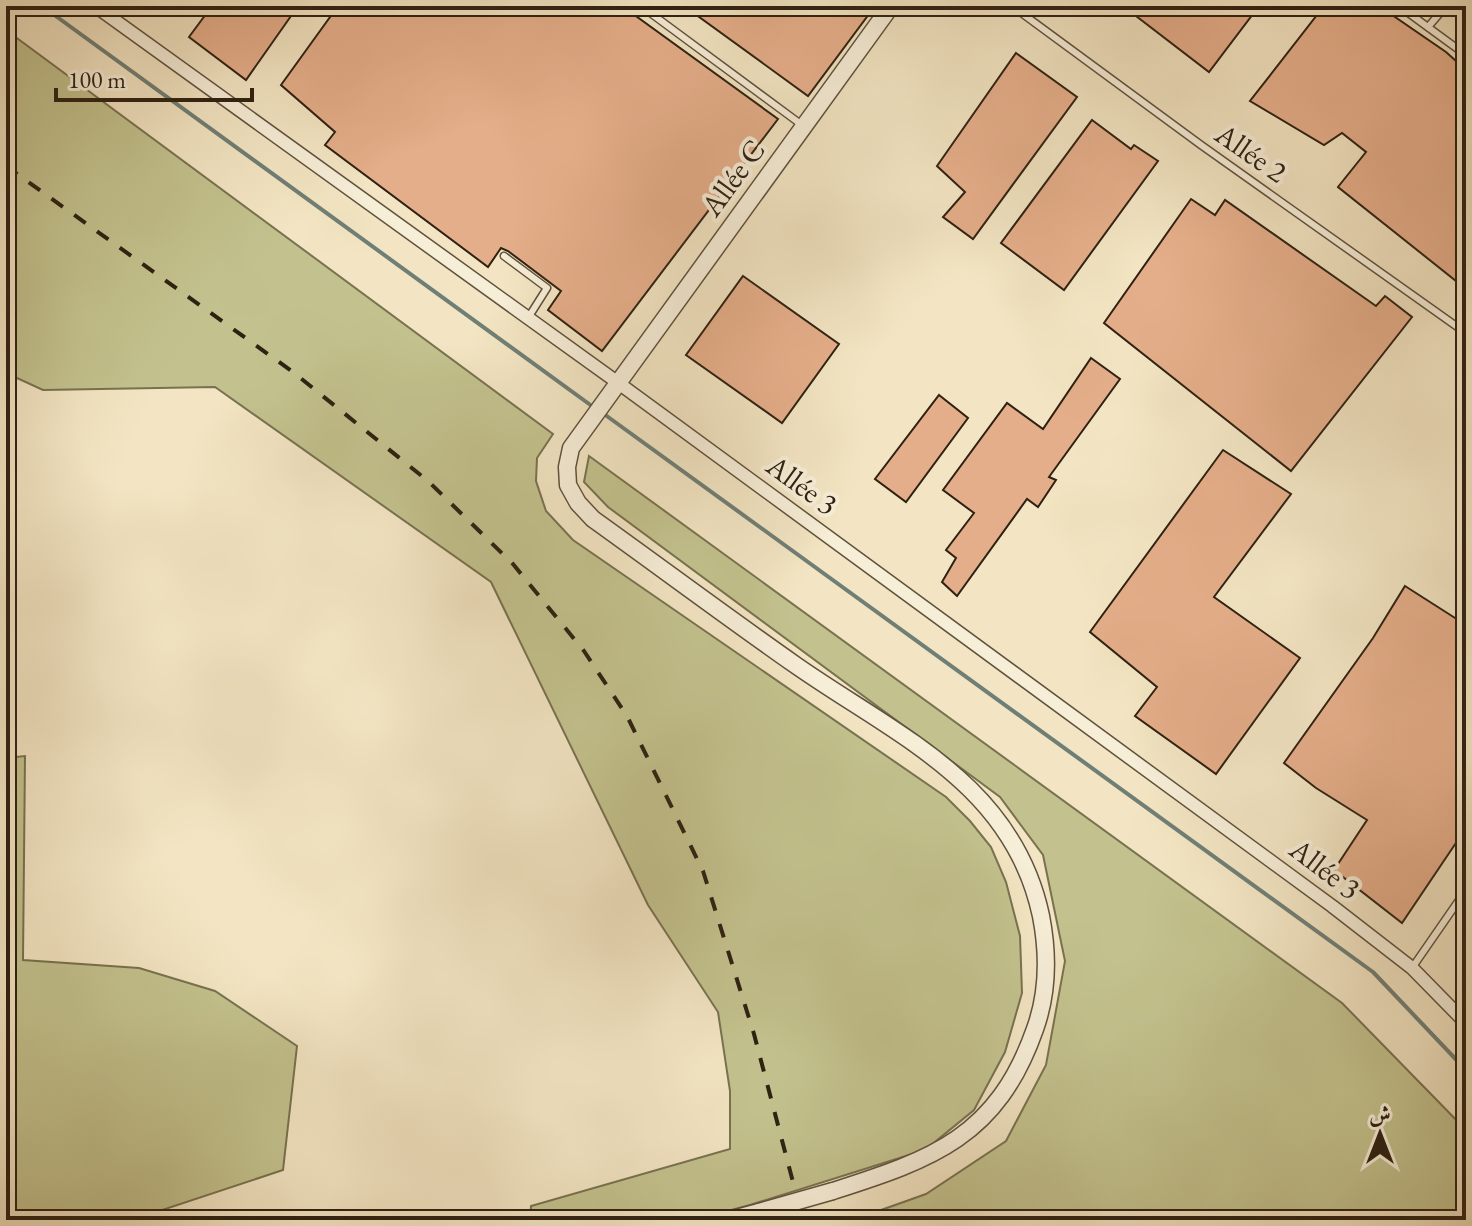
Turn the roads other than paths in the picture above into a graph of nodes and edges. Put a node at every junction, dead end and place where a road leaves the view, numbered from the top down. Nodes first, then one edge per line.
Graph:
1 (95, 6) edge
2 (641, 6) edge
3 (891, 6) edge
4 (1012, 6) edge
5 (1399, 6) edge
6 (1446, 6) edge
7 (1428, 27) junction
8 (1466, 55) edge
9 (805, 127) junction
10 (504, 256) dead end
11 (528, 318) junction
12 (1466, 333) edge
13 (614, 386) junction
14 (1466, 890) edge
15 (1412, 968) junction
16 (1466, 1023) edge
17 (729, 1220) edge

1 - 11 street, Allée 3
2 - 9 lane
3 - 9 street, Allée C
4 - 12 lane, Allée 2
5 - 7 lane
6 - 7 lane
7 - 8 lane
9 - 13 street, Allée C
10 - 11 lane
11 - 13 street, Allée 3
13 - 15 street, Allée 3
13 - 17 street, Allée C, bridge
14 - 15 lane
15 - 16 street, Allée 3

